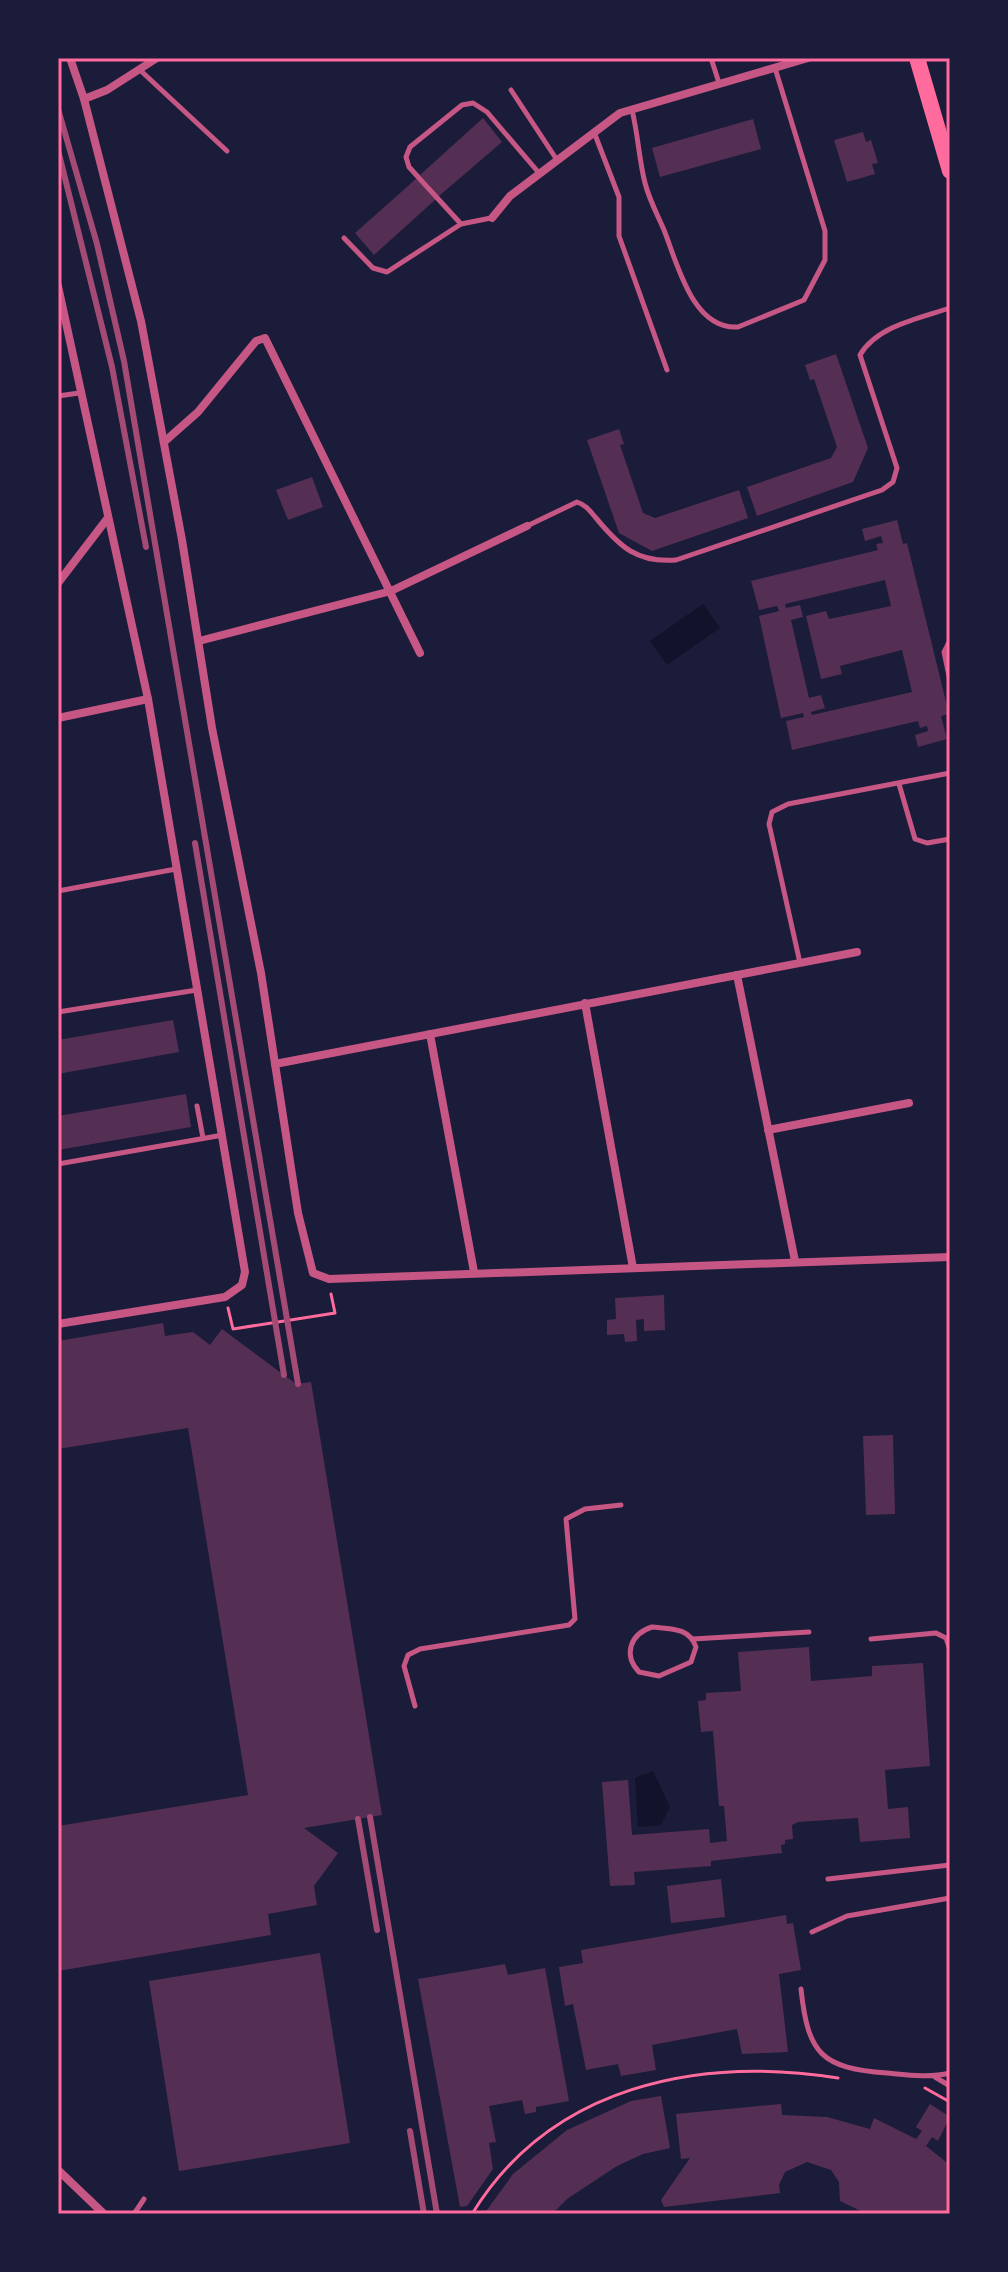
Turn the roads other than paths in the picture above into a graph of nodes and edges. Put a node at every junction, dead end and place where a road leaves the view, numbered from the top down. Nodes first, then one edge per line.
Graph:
1 (70, 58) edge
2 (157, 58) edge
3 (711, 58) edge
4 (808, 58) edge
5 (917, 58) edge
6 (775, 67) junction
7 (139, 69) junction
8 (719, 83) junction
9 (511, 90) dead end
10 (84, 99) junction
11 (632, 108) junction
12 (594, 132) junction
13 (227, 151) dead end
14 (557, 160) junction
15 (950, 171) edge
16 (539, 173) junction
17 (492, 218) joint
18 (461, 224) junction
19 (344, 238) dead end
20 (58, 286) edge
21 (950, 308) edge
22 (667, 370) dead end
23 (79, 393) junction
24 (58, 396) edge
25 (164, 442) junction
26 (107, 519) junction
27 (527, 526) joint
28 (58, 583) edge
29 (391, 591) junction
30 (950, 640) edge
31 (199, 641) junction
32 (420, 653) dead end
33 (950, 681) edge
34 (148, 699) junction
35 (58, 718) edge
36 (950, 773) edge
37 (899, 784) junction
38 (950, 839) edge
39 (177, 868) junction
40 (58, 891) edge
41 (857, 952) dead end
42 (800, 963) junction
43 (737, 975) junction
44 (198, 990) junction
45 (585, 1003) junction
46 (58, 1012) edge
47 (430, 1034) junction
48 (275, 1064) junction
49 (909, 1103) dead end
50 (197, 1106) dead end
51 (768, 1130) junction
52 (223, 1135) junction
53 (203, 1138) junction
54 (58, 1164) edge
55 (950, 1257) edge
56 (795, 1261) junction
57 (633, 1268) junction
58 (474, 1272) junction
59 (58, 1324) edge
60 (621, 1505) dead end
61 (809, 1632) dead end
62 (693, 1639) junction
63 (871, 1639) dead end
64 (950, 1650) edge
65 (415, 1706) dead end
66 (950, 1856) edge
67 (950, 1865) edge
68 (828, 1879) dead end
69 (950, 1898) edge
70 (812, 1932) dead end
71 (801, 1989) dead end
72 (950, 2073) edge
73 (935, 2077) junction
74 (950, 2086) edge
75 (58, 2170) edge
76 (144, 2199) dead end
77 (104, 2214) edge
78 (134, 2214) edge

1 - 10 street
2 - 7 street
3 - 8 lane
4 - 6 street
5 - 15 main road
6 - 8 street
6 - 11 lane
7 - 10 street
7 - 13 lane
8 - 11 street
9 - 14 lane
10 - 25 street
11 - 12 street
12 - 14 street
12 - 22 lane
14 - 16 street
16 - 17 street
16 - 18 lane
17 - 18 lane
18 - 19 lane
20 - 23 street
21 - 27 lane
23 - 24 lane
23 - 26 street
25 - 29 street
25 - 31 street
26 - 28 street
26 - 34 street
27 - 29 street
29 - 31 street
29 - 32 street
30 - 33 lane
31 - 48 street
34 - 35 street
34 - 39 street
36 - 37 lane
37 - 38 lane
37 - 42 lane
39 - 40 lane
39 - 44 street
41 - 42 street
42 - 43 street
43 - 45 street
43 - 51 street
44 - 46 lane
44 - 52 street
45 - 47 street
45 - 57 street
47 - 48 street
47 - 58 street
48 - 58 street
49 - 51 street
50 - 53 lane
51 - 56 street
52 - 53 lane
52 - 59 street
53 - 54 lane
55 - 56 street
56 - 57 street
57 - 58 street
60 - 65 lane
61 - 62 lane
62 - 62 lane
63 - 64 lane
66 - 67 lane
67 - 68 lane
69 - 70 lane
71 - 73 lane
72 - 73 lane
73 - 74 lane
75 - 77 street
76 - 78 lane

